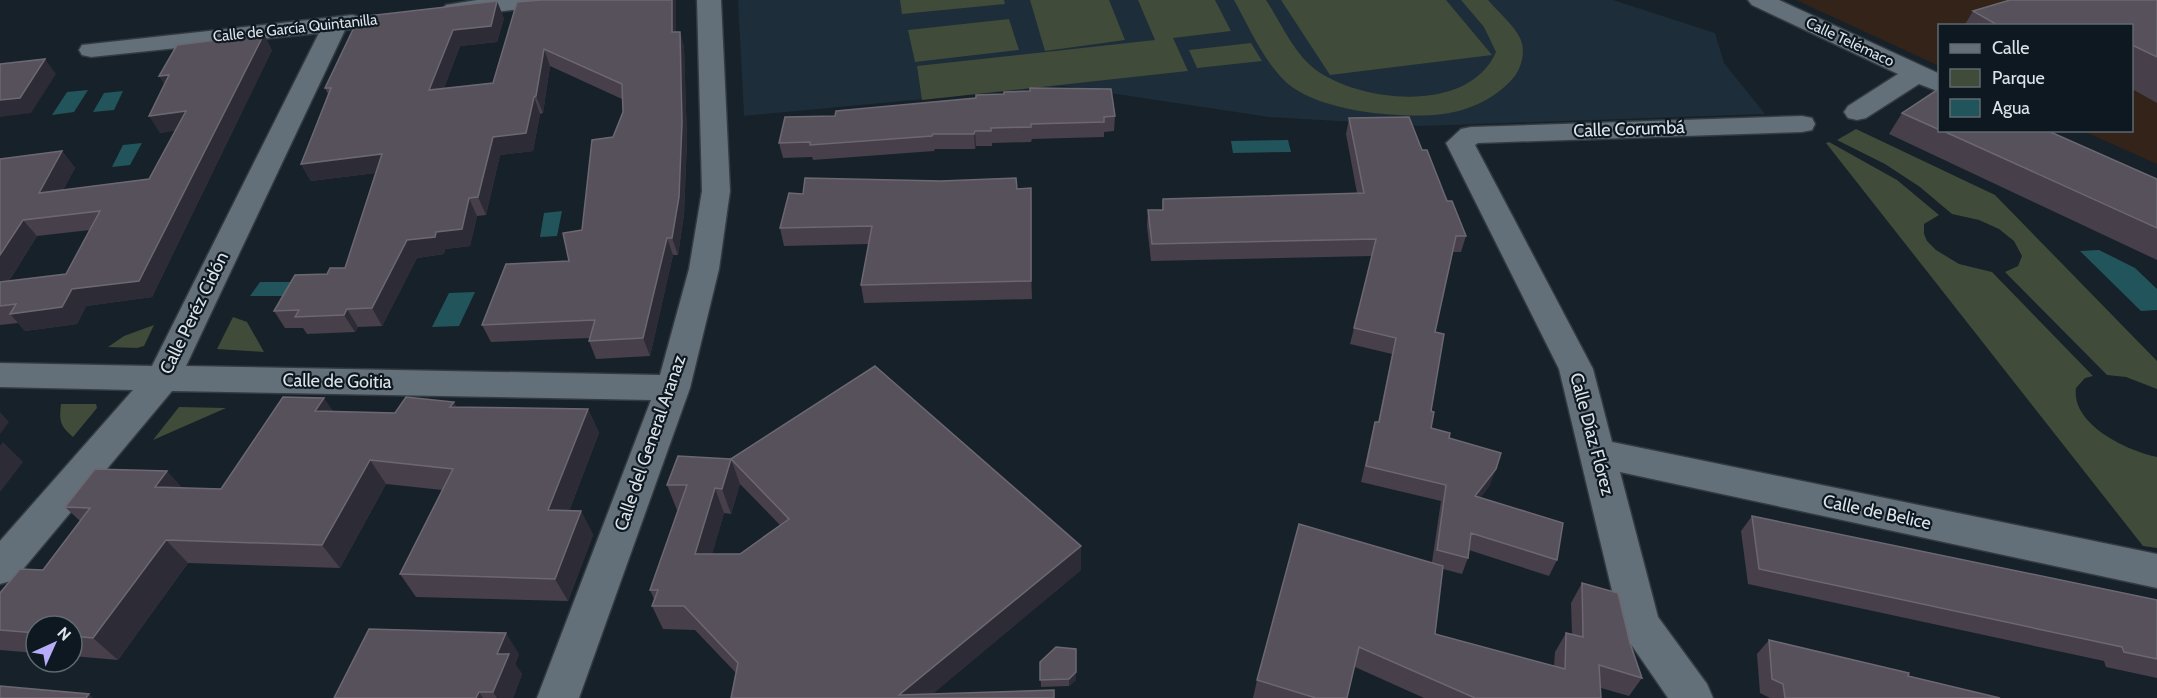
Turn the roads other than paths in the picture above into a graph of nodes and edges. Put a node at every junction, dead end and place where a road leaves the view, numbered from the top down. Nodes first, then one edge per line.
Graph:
1 (536, 0) edge
2 (709, 0) edge
3 (1760, 0) edge
4 (430, 13) edge
5 (371, 20) edge
6 (336, 24) junction
7 (91, 50) dead end
8 (1928, 79) edge
9 (1857, 112) dead end
10 (1802, 124) dead end
11 (1460, 142) joint
12 (0, 375) edge
13 (163, 378) junction
14 (673, 388) junction
15 (1598, 453) junction
16 (0, 568) edge
17 (2157, 571) edge
18 (558, 698) edge
19 (1692, 698) edge

1 - 4 street
2 - 14 street, Calle del General Aranaz
3 - 8 street, Calle Telémaco
5 - 6 street, Calle de García Quintanilla
6 - 7 street, Calle de García Quintanilla
6 - 13 street, Calle Peréz Cidón
8 - 9 street
10 - 11 street, Calle Corumbá
11 - 15 street, Calle Díaz Flórez
12 - 13 street, Calle de Goitia
13 - 14 street, Calle de Goitia
13 - 16 street, Calle Peréz Cidón
14 - 18 street, Calle del General Aranaz
15 - 17 street, Calle de Belice
15 - 19 street, Calle Díaz Flórez

